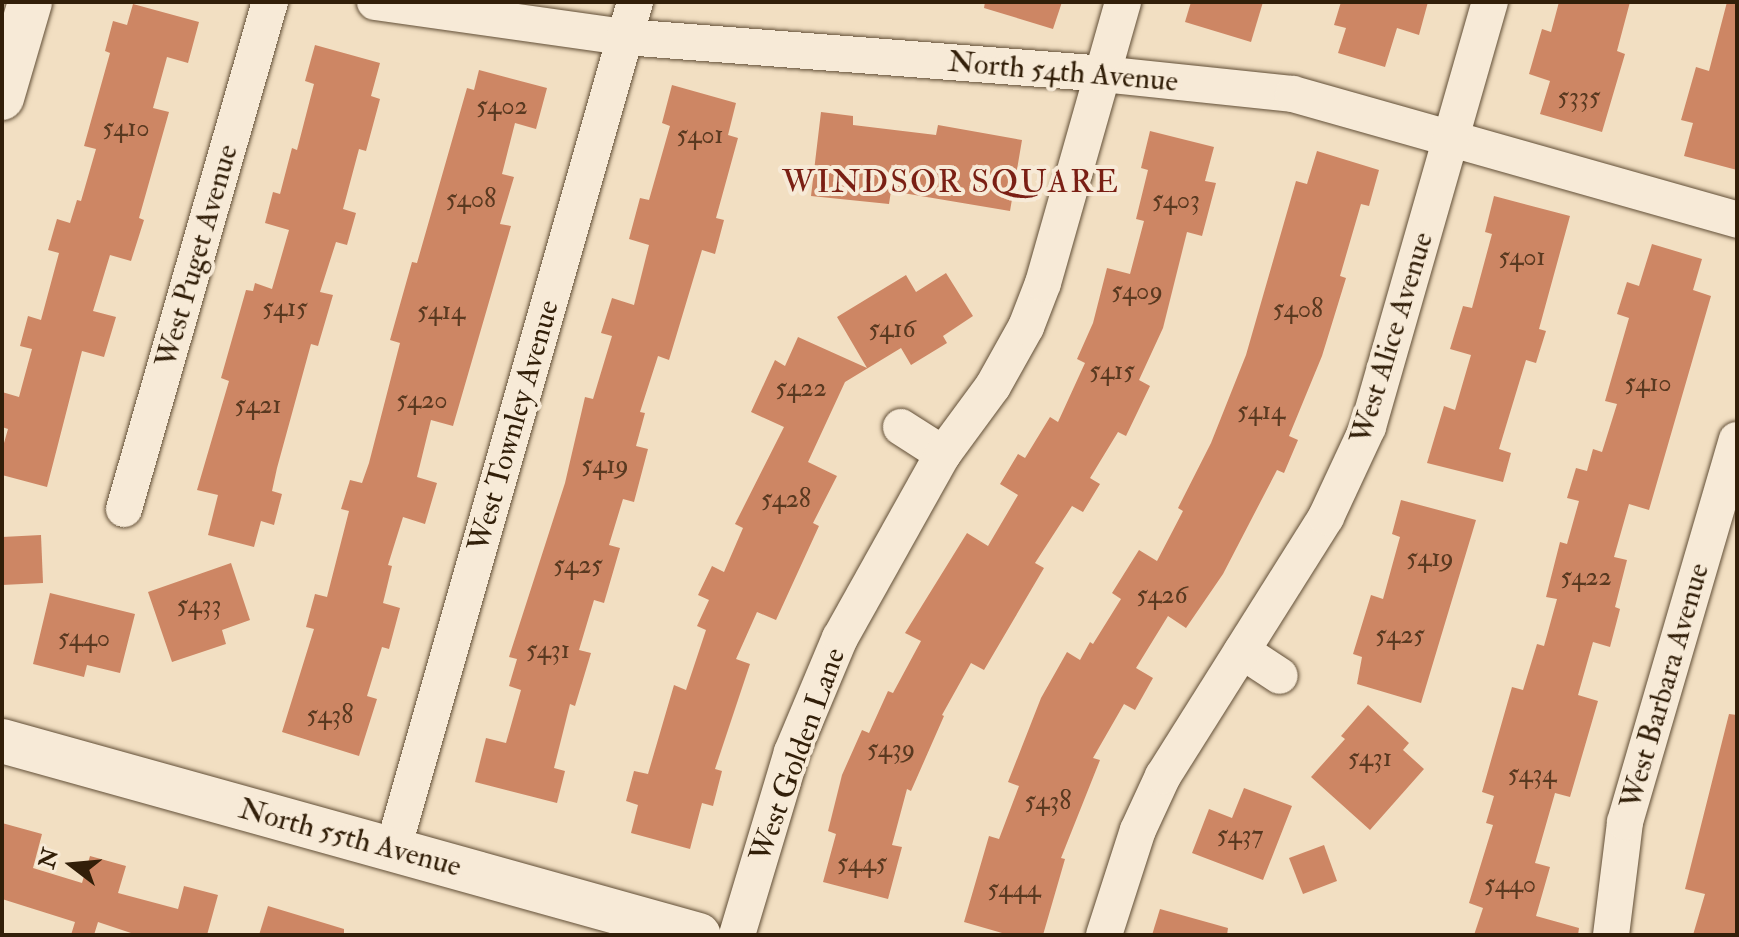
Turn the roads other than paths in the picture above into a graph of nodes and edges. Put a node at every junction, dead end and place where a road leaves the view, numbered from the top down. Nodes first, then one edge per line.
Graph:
1 (30, 2) edge
2 (270, 2) edge
3 (375, 2) edge
4 (635, 2) edge
5 (1123, 2) edge
6 (1490, 2) edge
7 (625, 37) junction
8 (1102, 74) junction
9 (2, 98) edge
10 (1451, 137) junction
11 (1737, 220) edge
12 (901, 427) dead end
13 (1737, 440) edge
14 (943, 454) junction
15 (124, 509) dead end
16 (1242, 651) junction
17 (1280, 676) dead end
18 (2, 741) edge
19 (393, 849) junction
20 (699, 935) edge
21 (737, 935) edge
22 (1104, 935) edge
23 (1611, 935) edge

1 - 9 street
2 - 15 street, West Puget Avenue
3 - 7 street, North 54th Avenue
4 - 7 street, West Townley Avenue
5 - 8 street, West Golden Lane
6 - 10 street, West Alice Avenue
7 - 8 street, North 54th Avenue
7 - 19 street, West Townley Avenue
8 - 10 street, North 54th Avenue
8 - 14 street, West Golden Lane
10 - 11 street, North 54th Avenue
10 - 16 street, West Alice Avenue
12 - 14 street
13 - 23 street, West Barbara Avenue
14 - 21 street, West Golden Lane
16 - 17 street
16 - 22 street, West Alice Avenue
18 - 19 street, North 55th Avenue
19 - 20 street, North 55th Avenue

